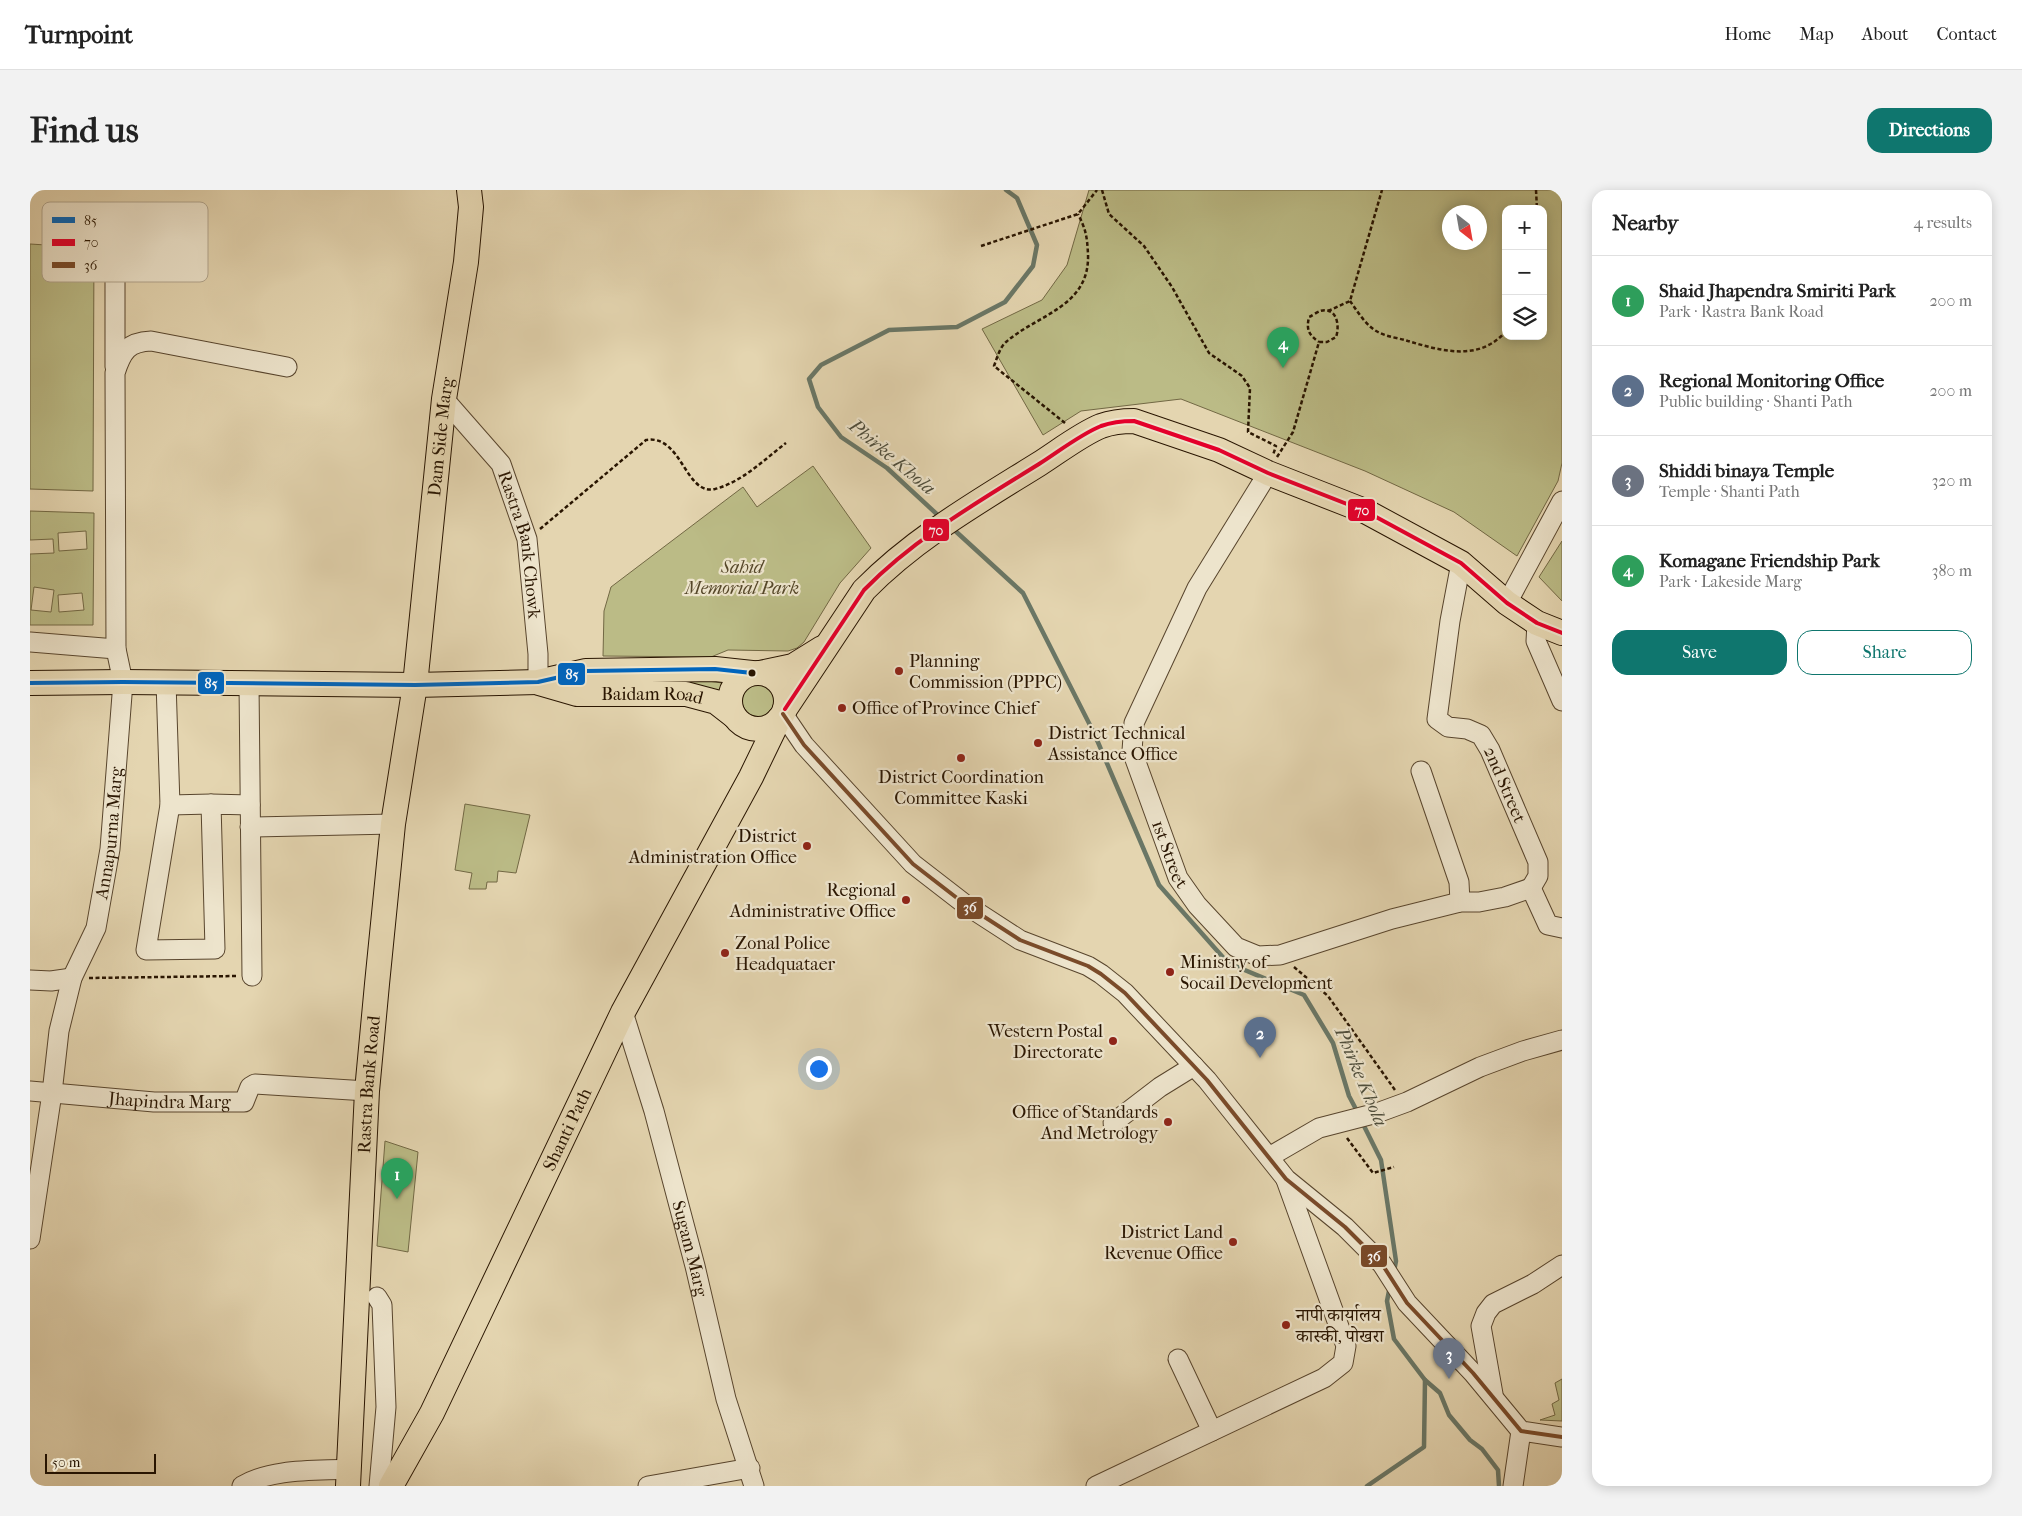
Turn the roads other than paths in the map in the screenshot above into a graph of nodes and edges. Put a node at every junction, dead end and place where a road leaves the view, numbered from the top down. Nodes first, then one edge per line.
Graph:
1 (469, 190) edge
2 (115, 282) edge
3 (287, 367) dead end
4 (115, 373) junction
5 (444, 399) junction
6 (1268, 473) junction
7 (1562, 501) edge
8 (1461, 563) junction
9 (1507, 603) junction
10 (1537, 623) junction
11 (1562, 633) edge
12 (834, 637) junction
13 (30, 642) edge
14 (116, 649) junction
15 (756, 673) junction
16 (123, 682) junction
17 (166, 682) junction
18 (538, 682) junction
19 (30, 683) edge
20 (249, 683) junction
21 (415, 685) junction
22 (1562, 701) edge
23 (782, 714) junction
24 (738, 720) junction
25 (1421, 771) dead end
26 (751, 777) junction
27 (212, 804) junction
28 (170, 805) junction
29 (250, 805) junction
30 (393, 824) junction
31 (250, 827) junction
32 (1531, 888) junction
33 (1460, 902) junction
34 (1562, 928) edge
35 (252, 976) road end
36 (72, 978) junction
37 (30, 980) edge
38 (623, 1012) junction
39 (1562, 1040) edge
40 (1194, 1066) junction
41 (30, 1091) edge
42 (367, 1091) junction
43 (52, 1093) junction
44 (1113, 1123) dead end
45 (1269, 1157) junction
46 (1286, 1179) junction
47 (30, 1239) edge
48 (1562, 1265) edge
49 (377, 1297) dead end
50 (1178, 1359) dead end
51 (1493, 1396) junction
52 (1212, 1431) junction
53 (1521, 1431) junction
54 (1562, 1437) edge
55 (752, 1477) edge
56 (349, 1478) edge
57 (242, 1486) edge
58 (379, 1486) edge
59 (391, 1486) edge
60 (648, 1486) edge
61 (1096, 1486) edge
62 (1513, 1486) edge

1 - 5 main road, Dam Side Marg
2 - 4 street, Annapurna Marg
3 - 4 street
4 - 14 street, Annapurna Marg
5 - 18 street, Rastra Bank Chowk
5 - 21 main road, Dam Side Marg
6 - 8 main road, Baidam Road
6 - 12 main road, Baidam Road
6 - 33 street, 1st Street
7 - 9 street
8 - 9 main road, Baidam Road
8 - 32 street, 2nd Street
9 - 10 main road, Baidam Road
10 - 11 main road, Baidam Road
10 - 22 street
12 - 15 main road, Baidam Road
12 - 23 main road, Baidam Road
13 - 14 street
14 - 16 street, Annapurna Marg
15 - 18 main road, Baidam Road
15 - 23 main road, Baidam Road
15 - 24 main road, Baidam Road
16 - 17 main road, Baidam Road
16 - 19 main road, Baidam Road
16 - 36 street, Annapurna Marg
17 - 20 main road, Baidam Road
17 - 28 street
18 - 21 main road, Baidam Road
18 - 24 main road, Baidam Road
20 - 21 main road, Baidam Road
20 - 29 street
21 - 30 main road, Rastra Bank Road
23 - 24 main road, Baidam Road
23 - 26 main road, Shanti Path
23 - 40 street
24 - 26 main road, Shanti Path
25 - 33 street
26 - 38 main road, Shanti Path
27 - 28 street
27 - 28 street
27 - 29 street
29 - 31 street
30 - 31 street
30 - 42 main road, Rastra Bank Road
31 - 35 street
32 - 33 street, 1st Street
32 - 34 street
36 - 37 street
36 - 43 street, Annapurna Marg
38 - 55 street, Sugam Marg
38 - 59 main road, Shanti Path
39 - 45 street
40 - 44 street
40 - 45 street
41 - 43 street
42 - 43 street, Jhapindra Marg
42 - 56 main road, Rastra Bank Road
43 - 47 street, Annapurna Marg
45 - 46 street
46 - 51 street
46 - 52 street
48 - 51 street
49 - 58 street
50 - 52 street
51 - 53 street
52 - 61 street
53 - 54 street
53 - 62 street
55 - 60 street
56 - 57 street

